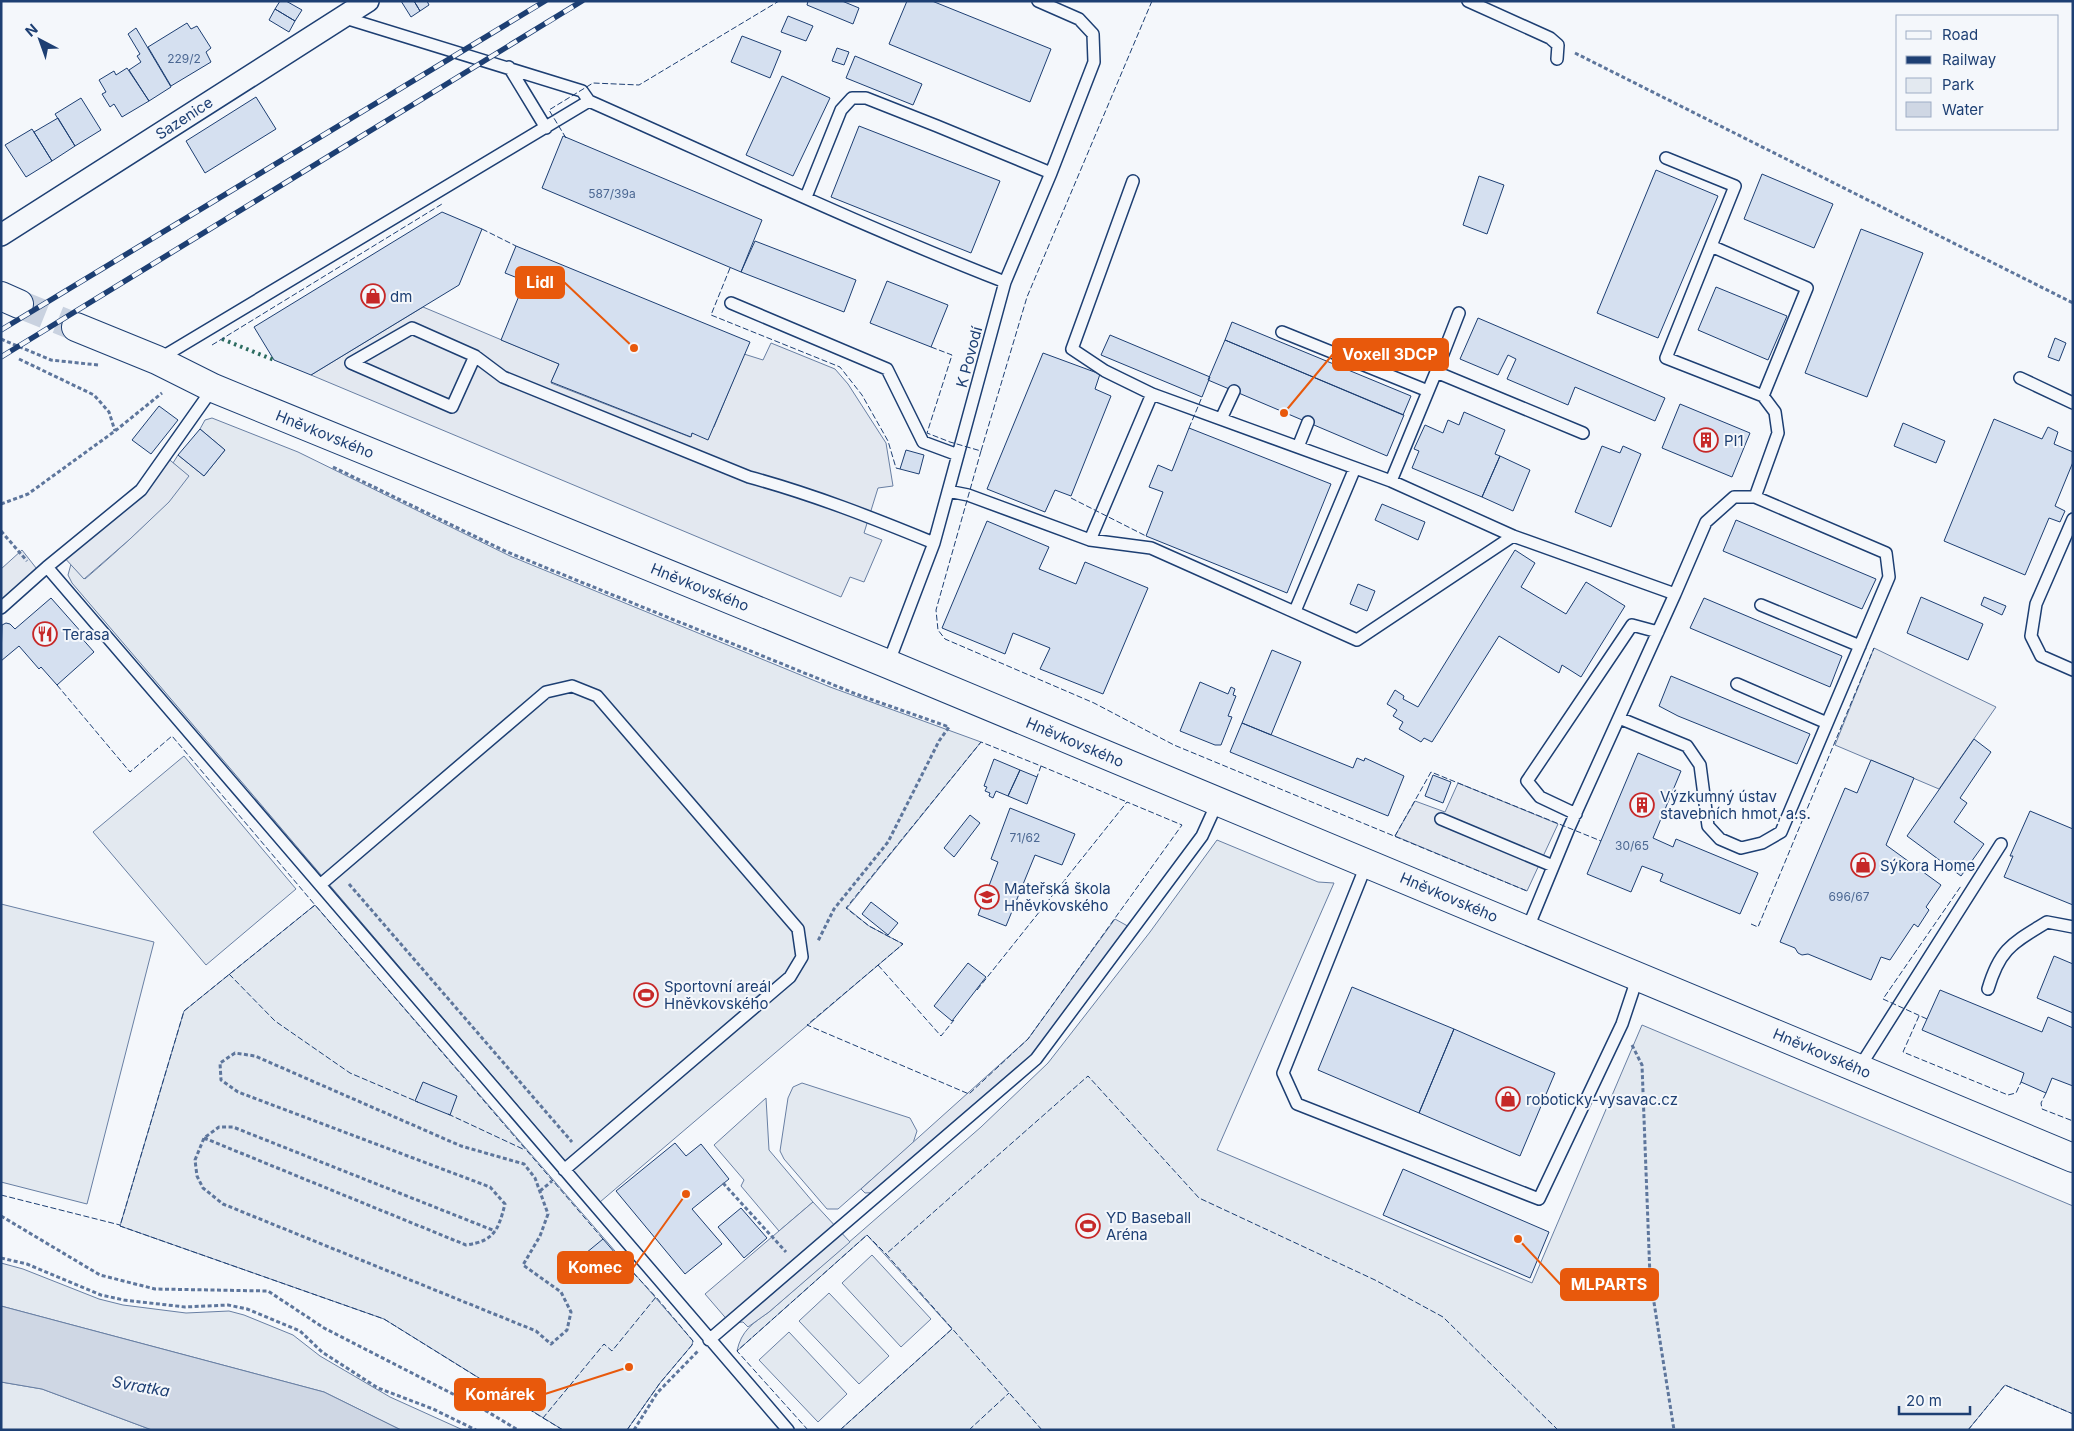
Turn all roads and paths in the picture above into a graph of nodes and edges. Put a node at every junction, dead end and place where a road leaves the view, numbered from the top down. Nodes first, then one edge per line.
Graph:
1 (368, 1) edge
2 (1038, 1) edge
3 (1468, 1) edge
4 (342, 18) junction
5 (1558, 45) junction
6 (1557, 60) dead end
7 (509, 67) junction
8 (589, 101) junction
9 (546, 128) junction
10 (1666, 158) dead end
11 (1051, 173) junction
12 (1133, 181) dead end
13 (806, 197) junction
14 (1, 235) edge
15 (1711, 246) junction
16 (1005, 282) junction
17 (731, 303) dead end
18 (2073, 303) edge
19 (1459, 313) dead end
20 (76, 327) tunnel mouth
21 (1282, 332) dead end
22 (1, 339) edge
23 (475, 356) junction
24 (19, 359) dead end
25 (157, 360) junction
26 (101, 366) dead end
27 (1436, 372) junction
28 (2020, 378) dead end
29 (153, 389) dead end
30 (1234, 391) dead end
31 (1428, 391) junction
32 (162, 393) junction
33 (1152, 394) junction
34 (1763, 396) junction
35 (206, 399) junction
36 (2073, 403) edge
37 (1221, 419) junction
38 (1308, 422) dead end
39 (115, 431) junction
40 (1583, 433) dead end
41 (1298, 447) junction
42 (958, 456) junction
43 (330, 465) dead end
44 (1355, 468) junction
45 (1391, 481) junction
46 (948, 491) junction
47 (1755, 498) junction
48 (1, 504) edge
49 (2073, 519) edge
50 (1, 531) edge
51 (1513, 536) junction
52 (1090, 540) junction
53 (934, 543) junction
54 (47, 567) junction
55 (38, 575) junction
56 (1674, 594) junction
57 (1761, 605) dead end
58 (1, 608) edge
59 (1295, 611) junction
60 (1658, 632) junction
61 (1860, 646) junction
62 (888, 664) junction
63 (2073, 670) edge
64 (1737, 684) dead end
65 (1619, 718) junction
66 (1827, 723) junction
67 (1218, 802) junction
68 (1576, 814) junction
69 (1441, 819) dead end
70 (2000, 844) dead end
71 (1367, 863) junction
72 (1553, 866) junction
73 (337, 870) junction
74 (320, 884) junction
75 (2073, 927) edge
76 (1527, 930) junction
77 (802, 957) junction
78 (1638, 976) junction
79 (1988, 989) dead end
80 (1622, 1024) junction
81 (1858, 1068) junction
82 (204, 1138) junction
83 (582, 1154) junction
84 (2073, 1158) edge
85 (564, 1170) junction
86 (723, 1183) dead end
87 (1, 1216) edge
88 (495, 1231) junction
89 (1, 1258) edge
90 (798, 1266) junction
91 (710, 1340) junction
92 (476, 1430) edge
93 (518, 1430) edge
94 (634, 1430) edge
95 (788, 1430) edge
96 (1674, 1430) edge

1 - 4 street, Sazenice
2 - 11 lane, K Povodí
3 - 5 lane
4 - 7 lane
4 - 14 street, Sazenice
5 - 6 lane
5 - 18 path
7 - 8 lane
7 - 9 lane
8 - 9 lane
8 - 13 lane
9 - 25 lane
10 - 15 lane
11 - 13 lane
11 - 16 lane, K Povodí
12 - 33 lane
13 - 16 lane
15 - 34 lane
15 - 34 lane
16 - 42 lane, K Povodí
17 - 42 lane
19 - 27 lane
20 - 25 main road, Hněvkovského
21 - 31 lane
22 - 26 path
23 - 23 lane
23 - 53 lane
24 - 39 path
25 - 35 main road, Hněvkovského
27 - 31 lane
27 - 40 lane
28 - 36 lane
29 - 32 path
30 - 37 lane
31 - 45 lane
32 - 35 path
32 - 39 path
33 - 37 lane
33 - 52 lane
34 - 47 lane
35 - 54 lane
35 - 62 main road, Hněvkovského
37 - 41 lane
38 - 41 lane
39 - 48 path
41 - 44 lane
42 - 46 lane, K Povodí
43 - 77 path
44 - 45 lane
44 - 59 lane
45 - 51 lane
46 - 52 lane
46 - 53 lane, K Povodí
47 - 56 lane
47 - 61 lane
49 - 63 lane
50 - 55 path
51 - 56 lane
51 - 59 lane
52 - 59 lane
53 - 62 lane, K Povodí
54 - 55 lane
54 - 74 lane
55 - 58 lane
56 - 60 lane
57 - 61 lane
60 - 65 lane
60 - 68 lane
61 - 66 lane
62 - 67 main road, Hněvkovského
64 - 66 lane
65 - 66 lane
65 - 68 lane
67 - 71 main road, Hněvkovského
67 - 90 lane
68 - 72 lane
69 - 72 lane
70 - 81 lane
71 - 76 main road, Hněvkovského
71 - 80 lane
72 - 76 lane
73 - 74 lane
73 - 77 lane
73 - 83 path
74 - 85 lane
75 - 79 lane
76 - 78 main road, Hněvkovského
77 - 83 lane
78 - 80 lane
78 - 81 main road, Hněvkovského
80 - 96 path
81 - 84 main road, Hněvkovského
82 - 88 path
82 - 88 path
82 - 88 path
83 - 85 lane
85 - 91 lane
86 - 90 path
87 - 93 path
89 - 92 path
90 - 91 lane
91 - 94 path
91 - 95 lane

